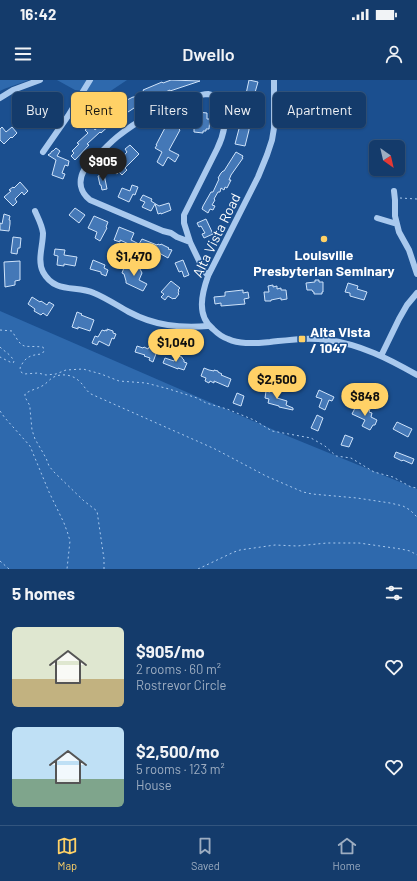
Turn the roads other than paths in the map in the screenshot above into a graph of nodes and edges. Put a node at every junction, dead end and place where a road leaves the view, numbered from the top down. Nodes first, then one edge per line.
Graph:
1 (40, 80) edge
2 (90, 80) edge
3 (274, 80) edge
4 (0, 98) edge
5 (42, 152) dead end
6 (395, 195) road end
7 (35, 211) dead end
8 (377, 218) dead end
9 (397, 224) junction
10 (190, 242) junction
11 (417, 274) edge
12 (208, 276) junction
13 (417, 293) edge
14 (208, 326) junction
15 (381, 356) junction
16 (417, 375) edge

1 - 4 street
2 - 5 street
3 - 12 street, Alta Vista Road
6 - 9 street
7 - 14 street
8 - 9 street
9 - 11 street
10 - 10 street
10 - 12 street
12 - 14 street, Alta Vista Road
13 - 15 street
14 - 15 street
15 - 16 street

